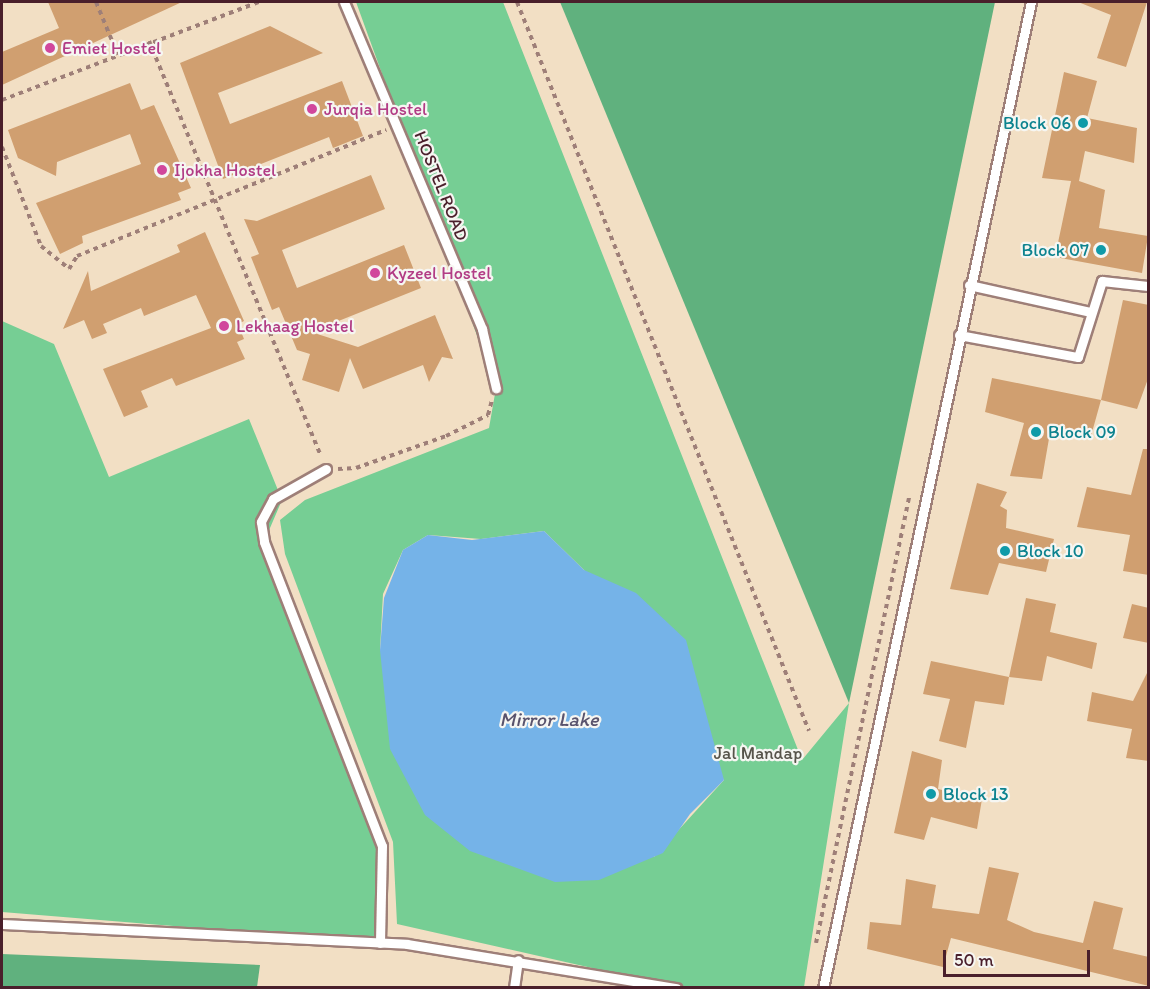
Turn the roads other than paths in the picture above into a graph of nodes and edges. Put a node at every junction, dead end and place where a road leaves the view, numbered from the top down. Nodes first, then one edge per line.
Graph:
1 (344, 2) edge
2 (1031, 2) edge
3 (969, 285) junction
4 (1149, 286) edge
5 (1091, 312) junction
6 (959, 335) junction
7 (496, 388) road end
8 (326, 469) road end
9 (2, 924) edge
10 (380, 943) junction
11 (518, 960) junction
12 (514, 987) edge
13 (676, 987) edge
14 (823, 987) edge

1 - 7 lane, HOSTEL ROAD
2 - 3 lane
3 - 5 lane
3 - 6 lane
4 - 5 lane
5 - 6 lane
6 - 14 lane
8 - 10 lane
9 - 10 lane
10 - 11 lane
11 - 12 lane
11 - 13 lane

